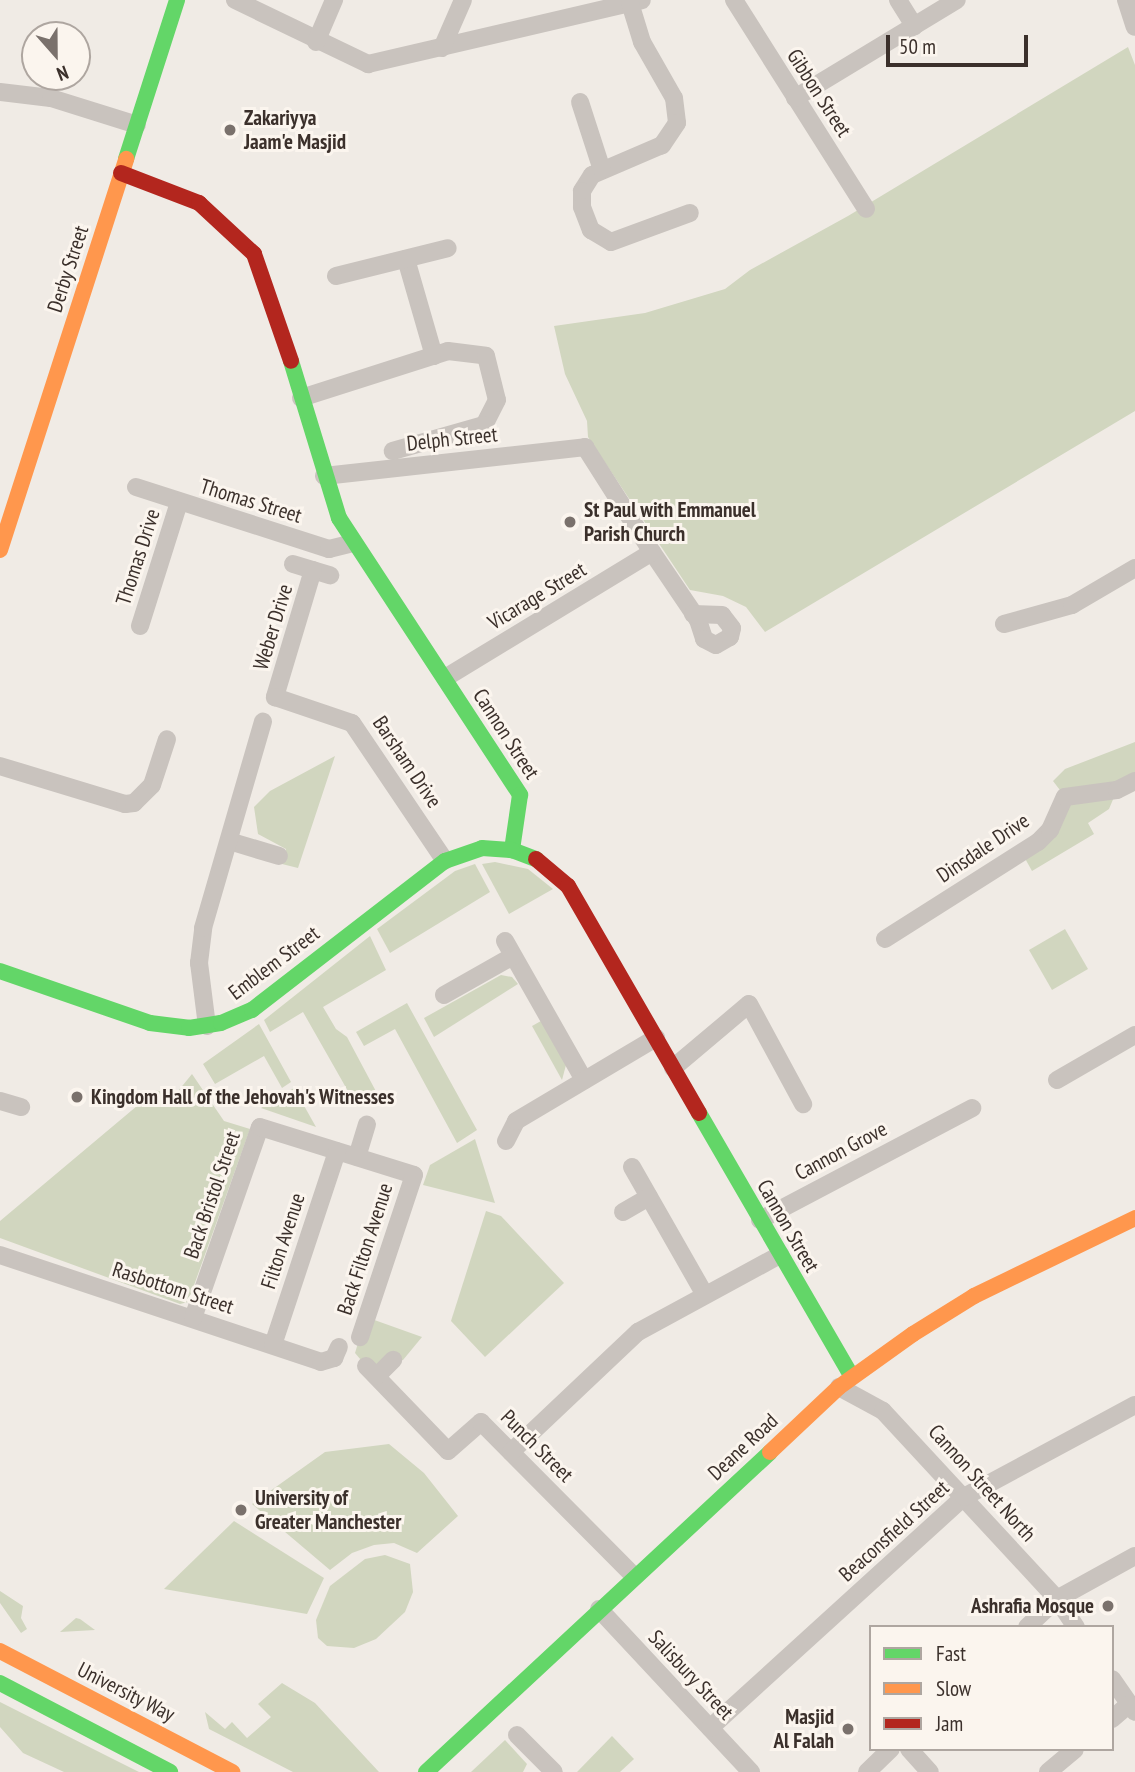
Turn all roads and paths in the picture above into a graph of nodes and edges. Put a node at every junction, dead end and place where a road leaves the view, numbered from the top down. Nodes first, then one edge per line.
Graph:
1 (177, 0) edge
2 (235, 0) edge
3 (334, 0) edge
4 (463, 0) edge
5 (734, 0) edge
6 (898, 0) edge
7 (957, 0) edge
8 (1127, 0) edge
9 (636, 2) edge
10 (914, 26) junction
11 (1135, 26) edge
12 (316, 42) junction
13 (442, 48) junction
14 (0, 92) edge
15 (795, 98) junction
16 (580, 102) dead end
17 (137, 125) junction
18 (602, 170) junction
19 (121, 173) junction
20 (866, 209) dead end
21 (690, 213) dead end
22 (448, 248) dead end
23 (406, 259) junction
24 (336, 276) dead end
25 (434, 356) junction
26 (301, 398) junction
27 (393, 451) dead end
28 (324, 476) junction
29 (136, 487) dead end
30 (179, 502) junction
31 (4, 528) edge
32 (353, 543) junction
33 (0, 551) edge
34 (652, 552) junction
35 (293, 564) dead end
36 (1135, 568) edge
37 (693, 614) dead end
38 (1004, 624) dead end
39 (140, 626) dead end
40 (445, 678) junction
41 (275, 697) joint
42 (263, 722) dead end
43 (167, 740) dead end
44 (0, 766) edge
45 (1135, 782) edge
46 (229, 841) junction
47 (512, 850) junction
48 (279, 856) dead end
49 (445, 860) junction
50 (885, 939) dead end
51 (0, 971) edge
52 (444, 995) dead end
53 (207, 1026) junction
54 (1135, 1035) edge
55 (656, 1038) junction
56 (673, 1068) junction
57 (808, 1075) dead end
58 (584, 1080) junction
59 (1057, 1080) dead end
60 (792, 1084) junction
61 (0, 1101) edge
62 (803, 1104) dead end
63 (21, 1107) dead end
64 (972, 1108) dead end
65 (367, 1124) dead end
66 (506, 1141) dead end
67 (337, 1151) junction
68 (357, 1157) junction
69 (632, 1167) dead end
70 (649, 1197) junction
71 (623, 1212) dead end
72 (1135, 1218) edge
73 (760, 1220) junction
74 (0, 1255) edge
75 (780, 1255) junction
76 (705, 1295) junction
77 (193, 1318) junction
78 (360, 1337) dead end
79 (272, 1345) junction
80 (336, 1358) dead end
81 (393, 1360) dead end
82 (846, 1382) junction
83 (1135, 1405) edge
84 (512, 1452) junction
85 (964, 1497) junction
86 (1135, 1556) edge
87 (634, 1576) junction
88 (1057, 1599) junction
89 (599, 1609) junction
90 (1029, 1625) edge
91 (1075, 1625) edge
92 (0, 1651) edge
93 (1114, 1682) edge
94 (0, 1683) edge
95 (1133, 1708) edge
96 (1114, 1717) edge
97 (710, 1728) junction
98 (517, 1735) dead end
99 (889, 1751) edge
100 (911, 1751) edge
101 (1073, 1751) edge
102 (170, 1772) edge
103 (232, 1772) edge
104 (426, 1772) edge
105 (554, 1772) edge
106 (751, 1772) edge
107 (867, 1772) edge
108 (930, 1772) edge
109 (1048, 1772) edge

1 - 17 street, Derby Street
2 - 12 street
3 - 12 street
4 - 13 street
5 - 15 street, Gibbon Street
6 - 10 street
7 - 10 street
8 - 11 street
9 - 13 street
9 - 18 street
10 - 15 street
12 - 13 street
14 - 17 street
15 - 20 street, Gibbon Street
16 - 18 street
17 - 19 street, Derby Street
18 - 21 street
19 - 26 street, Cannon Street
19 - 31 street, Derby Street
22 - 23 street
23 - 24 street
23 - 25 street
25 - 26 street
25 - 27 street
26 - 28 street, Cannon Street
28 - 32 street, Cannon Street
28 - 34 street, Delph Street
29 - 30 street, Thomas Street
30 - 32 street, Thomas Street
30 - 39 street, Thomas Drive
31 - 33 street, Derby Street
32 - 40 street, Cannon Street
34 - 37 street
34 - 40 street, Vicarage Street
35 - 41 street, Weber Drive
36 - 38 street
40 - 47 street, Cannon Street
41 - 49 street, Barsham Drive
42 - 46 street
43 - 44 street
45 - 50 street, Dinsdale Drive
46 - 48 street
46 - 53 street
47 - 49 street, Emblem Street
47 - 55 street, Cannon Street
49 - 53 street, Emblem Street
51 - 53 street, Emblem Street
52 - 58 street
54 - 59 street
55 - 56 street, Cannon Street
55 - 58 street
56 - 60 street
56 - 73 street, Cannon Street
57 - 60 street
58 - 66 street
60 - 62 street
61 - 63 street
64 - 73 street, Cannon Grove
65 - 68 street
67 - 68 street
67 - 77 street, Back Bristol Street
67 - 79 street, Filton Avenue
68 - 78 street, Back Filton Avenue
69 - 70 street
70 - 71 street
70 - 76 street
72 - 82 street, Deane Road
73 - 75 street, Cannon Street
74 - 77 street, Rasbottom Street
75 - 76 street
75 - 82 street, Cannon Street
76 - 84 street
77 - 79 street, Rasbottom Street
79 - 80 street, Rasbottom Street
81 - 84 street, Punch Street
82 - 85 street, Cannon Street North
82 - 87 street, Deane Road
83 - 85 street, Beaconsfield Street
84 - 87 street, Punch Street
85 - 88 street, Cannon Street North
85 - 97 street, Beaconsfield Street
86 - 88 street
87 - 89 street, Deane Road
88 - 90 street
88 - 91 street, Cannon Street North
89 - 97 street, Salisbury Street
89 - 104 street, Deane Road
92 - 103 street, University Way
93 - 95 street
94 - 102 street
95 - 96 street
97 - 106 street, Salisbury Street
98 - 105 street
99 - 107 street
100 - 108 street
101 - 109 street

